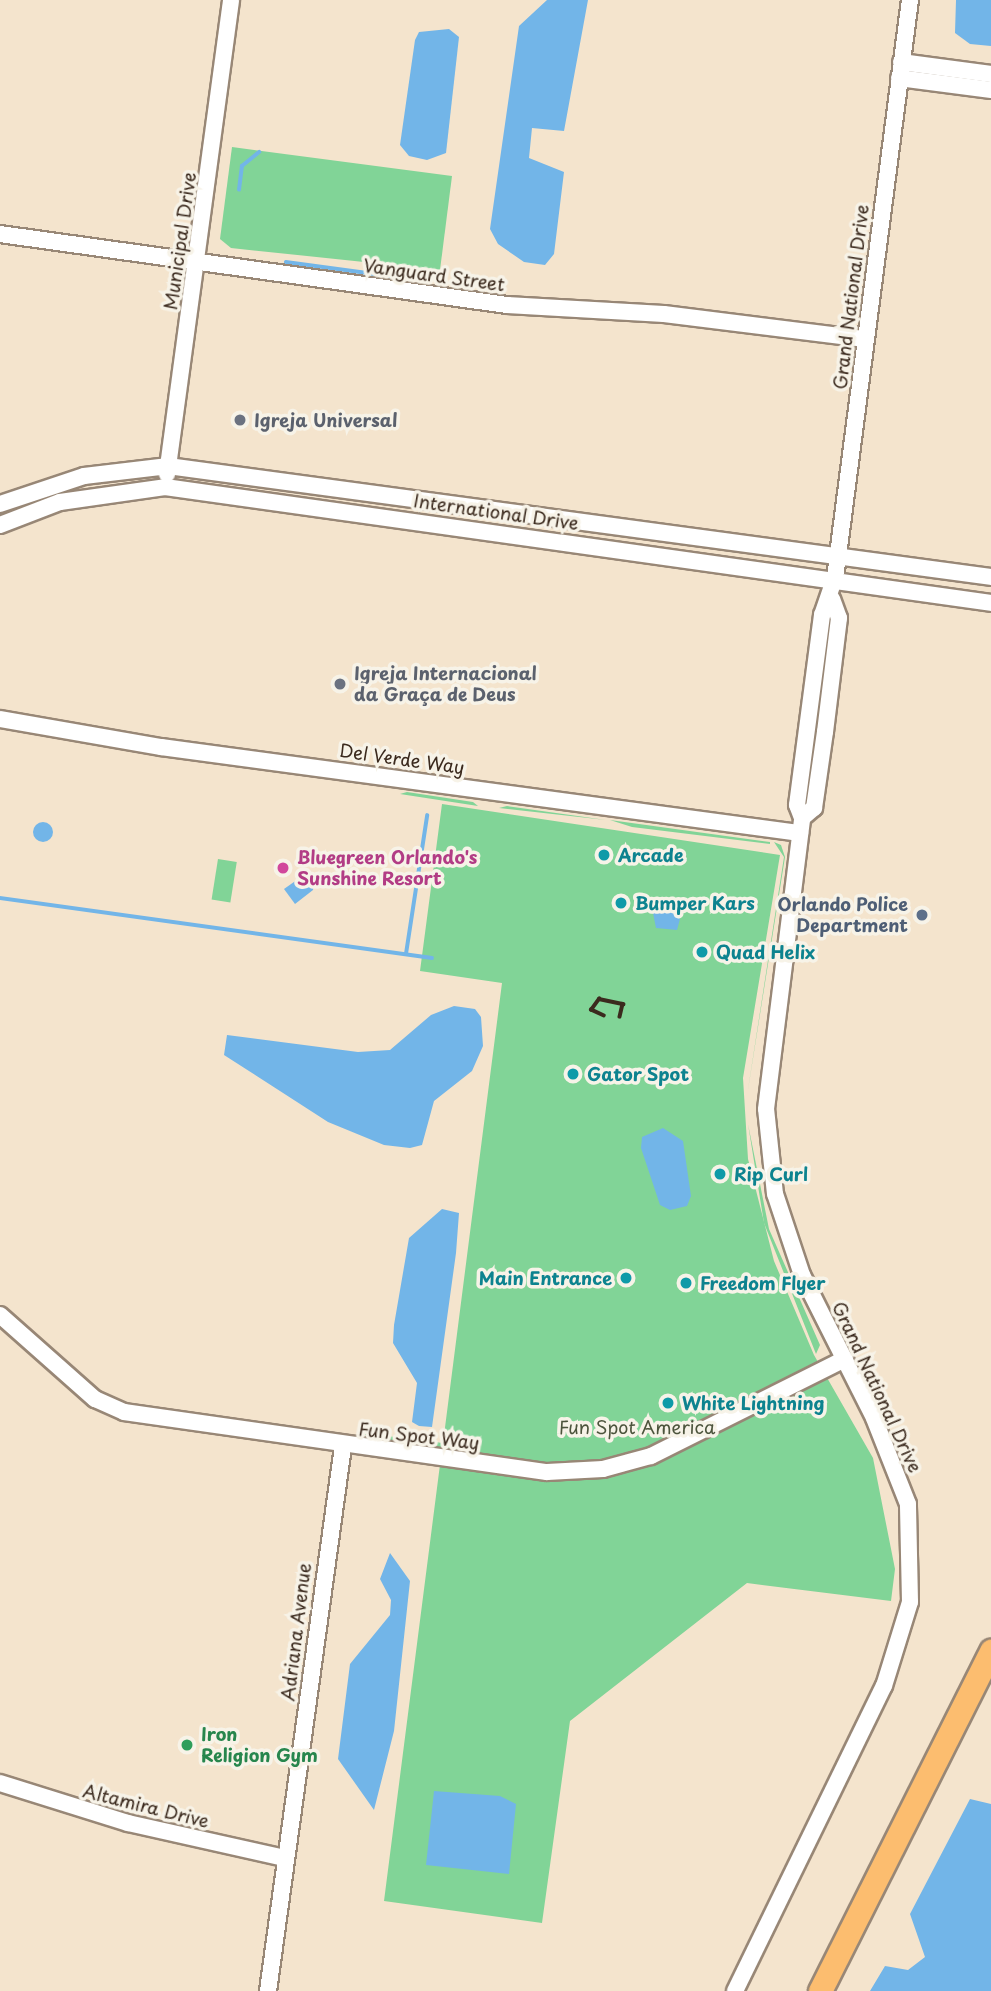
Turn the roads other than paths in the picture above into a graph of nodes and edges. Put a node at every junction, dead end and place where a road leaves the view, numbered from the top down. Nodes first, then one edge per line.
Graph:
1 (231, 0) edge
2 (910, 0) edge
3 (900, 70) junction
4 (991, 74) edge
5 (991, 90) edge
6 (0, 234) edge
7 (197, 262) junction
8 (865, 339) junction
9 (168, 466) junction
10 (165, 487) junction
11 (366, 493) junction
12 (0, 504) edge
13 (328, 508) junction
14 (0, 525) edge
15 (632, 529) junction
16 (590, 545) junction
17 (838, 557) junction
18 (991, 577) edge
19 (835, 578) junction
20 (991, 603) edge
21 (0, 719) edge
22 (801, 825) junction
23 (0, 1315) edge
24 (845, 1359) junction
25 (343, 1446) junction
26 (991, 1651) edge
27 (0, 1783) edge
28 (285, 1858) junction
29 (735, 1989) edge
30 (268, 1991) edge
31 (820, 1991) edge

1 - 7 street, Municipal Drive
2 - 3 street, Grand National Drive
3 - 4 street
3 - 5 street
3 - 8 street, Grand National Drive
6 - 7 street, Vanguard Street
7 - 8 street, Vanguard Street
7 - 9 street, Municipal Drive
8 - 17 street, Grand National Drive
9 - 10 street, Municipal Drive
9 - 11 street, International Drive
9 - 12 street, International Drive
10 - 13 street, International Drive
10 - 14 street, International Drive
11 - 13 street
11 - 15 street, International Drive
13 - 16 street, International Drive
15 - 16 street
15 - 17 street, International Drive
16 - 19 street, International Drive
17 - 18 street, International Drive
17 - 19 street, Grand National Drive
19 - 20 street, International Drive
19 - 22 street, Grand National Drive
21 - 22 street, Del Verde Way
22 - 24 street, Grand National Drive
23 - 25 street, Fun Spot Way
24 - 25 street, Fun Spot Way
24 - 29 street, Grand National Drive
25 - 28 street, Adriana Avenue
26 - 31 highway
27 - 28 street, Altamira Drive
28 - 30 street, Adriana Avenue

